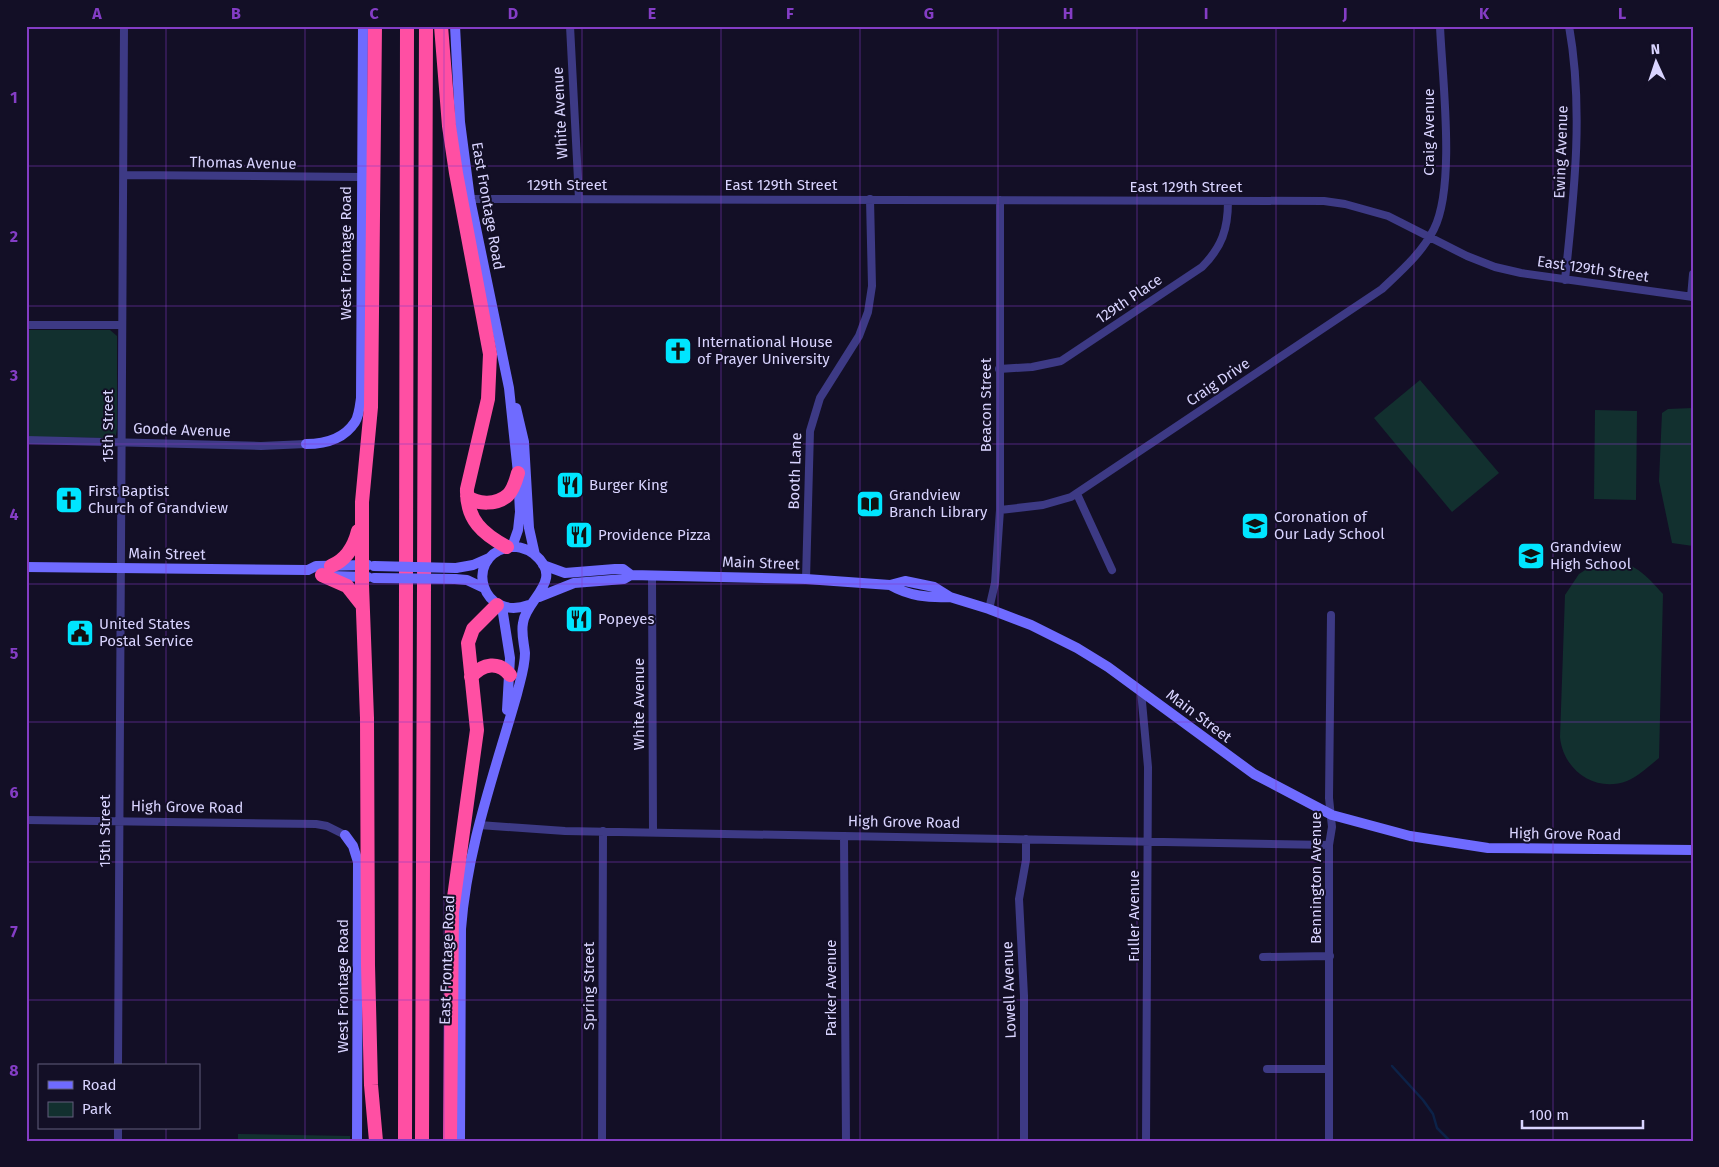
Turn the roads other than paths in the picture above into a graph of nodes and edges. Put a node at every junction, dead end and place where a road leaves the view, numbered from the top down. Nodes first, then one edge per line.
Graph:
1 (124, 26) edge
2 (364, 26) edge
3 (375, 26) edge
4 (407, 26) edge
5 (426, 26) edge
6 (441, 26) edge
7 (454, 26) edge
8 (570, 26) edge
9 (1440, 26) edge
10 (1568, 26) edge
11 (124, 175) junction
12 (361, 177) junction
13 (470, 198) junction
14 (579, 199) junction
15 (664, 199) joint
16 (870, 199) junction
17 (1000, 200) junction
18 (1228, 201) junction
19 (1430, 236) junction
20 (1693, 274) edge
21 (1566, 280) junction
22 (1692, 297) edge
23 (121, 325) junction
24 (26, 326) edge
25 (999, 369) junction
26 (509, 388) junction
27 (26, 440) edge
28 (122, 442) junction
29 (306, 444) joint
30 (518, 473) junction
31 (1077, 494) junction
32 (467, 496) junction
33 (1000, 510) junction
34 (362, 524) junction
35 (510, 547) junction
36 (535, 555) junction
37 (489, 558) junction
38 (543, 565) junction
39 (26, 568) edge
40 (121, 568) junction
41 (326, 570) junction
42 (1112, 570) dead end
43 (368, 571) junction
44 (631, 574) junction
45 (652, 575) junction
46 (806, 579) junction
47 (484, 588) junction
48 (538, 597) junction
49 (362, 605) junction
50 (529, 605) junction
51 (499, 606) junction
52 (989, 609) junction
53 (1331, 615) dead end
54 (510, 675) junction
55 (471, 676) junction
56 (1141, 692) junction
57 (506, 726) junction
58 (1332, 815) junction
59 (26, 820) edge
60 (119, 822) junction
61 (479, 825) junction
62 (603, 832) junction
63 (653, 832) junction
64 (345, 835) joint
65 (844, 836) junction
66 (1026, 839) junction
67 (1437, 841) joint
68 (1148, 842) junction
69 (1329, 845) junction
70 (1693, 850) edge
71 (1330, 956) junction
72 (1263, 957) dead end
73 (118, 1064) edge
74 (1267, 1069) dead end
75 (1329, 1069) junction
76 (357, 1141) edge
77 (376, 1141) edge
78 (405, 1141) edge
79 (422, 1141) edge
80 (450, 1141) edge
81 (460, 1141) edge
82 (602, 1141) edge
83 (846, 1141) edge
84 (1024, 1141) edge
85 (1146, 1141) edge
86 (1329, 1141) edge

1 - 11 street, 15th Street
2 - 12 street, West Frontage Road
3 - 34 highway
4 - 78 highway
5 - 79 highway
6 - 32 highway
7 - 13 street, East Frontage Road
8 - 14 street, White Avenue
9 - 19 street, Craig Avenue
10 - 21 street, Ewing Avenue
11 - 12 street, Thomas Avenue
11 - 23 street, 15th Street
12 - 29 street, West Frontage Road
13 - 14 street, 129th Street
13 - 26 street, East Frontage Road
14 - 15 street, 129th Street
15 - 16 street, East 129th Street
16 - 17 street, East 129th Street
16 - 46 street, Booth Lane
17 - 18 street, East 129th Street
17 - 25 street, Beacon Street
18 - 19 street, East 129th Street
18 - 25 street, 129th Place
19 - 21 street, East 129th Street
19 - 31 street, Craig Drive
20 - 22 street
21 - 22 street, East 129th Street
23 - 24 street
23 - 28 street, 15th Street
25 - 33 street, Beacon Street
26 - 30 street, East Frontage Road
26 - 36 street, East Frontage Road
27 - 28 street, Goode Avenue
28 - 29 street, Goode Avenue
28 - 40 street, 15th Street
30 - 32 highway
30 - 35 street, East Frontage Road
31 - 33 street, Craig Drive
31 - 42 street
32 - 35 highway
33 - 52 street, Beacon Street
34 - 41 highway
34 - 43 highway
35 - 36 street
35 - 37 street
36 - 38 street
37 - 43 street, Main Street, bridge
37 - 47 street
38 - 44 street, Main Street
38 - 48 street
39 - 40 street, Main Street
40 - 41 street, Main Street
40 - 60 street, 15th Street
41 - 43 street, Main Street
41 - 49 highway
43 - 47 street, Main Street, bridge
43 - 49 highway
44 - 45 street, Main Street
44 - 48 street, Main Street
45 - 46 street, Main Street
45 - 63 street, White Avenue
46 - 52 street, Main Street
47 - 51 street
48 - 50 street
49 - 77 highway
50 - 51 street
50 - 57 street, East Frontage Road
51 - 54 street, East Frontage Road
51 - 55 highway
52 - 56 street, Main Street
53 - 58 street, Bennington Avenue
54 - 55 highway
54 - 57 street, East Frontage Road
55 - 80 highway
56 - 58 street, Main Street
56 - 68 street, Fuller Avenue
57 - 61 street, East Frontage Road
58 - 67 street, Main Street
58 - 69 street, Bennington Avenue
59 - 60 street, High Grove Road
60 - 64 street, High Grove Road
60 - 73 street, 15th Street
61 - 62 street, High Grove Road
61 - 81 street, East Frontage Road
62 - 63 street, High Grove Road
62 - 82 street, Spring Street
63 - 65 street, High Grove Road
64 - 76 street, West Frontage Road
65 - 66 street, High Grove Road
65 - 83 street, Parker Avenue
66 - 68 street, High Grove Road
66 - 84 street, Lowell Avenue
67 - 70 street, High Grove Road
68 - 69 street, High Grove Road
68 - 85 street, Fuller Avenue
69 - 71 street, Bennington Avenue
71 - 72 street
71 - 75 street, Bennington Avenue
74 - 75 street
75 - 86 street, Bennington Avenue

